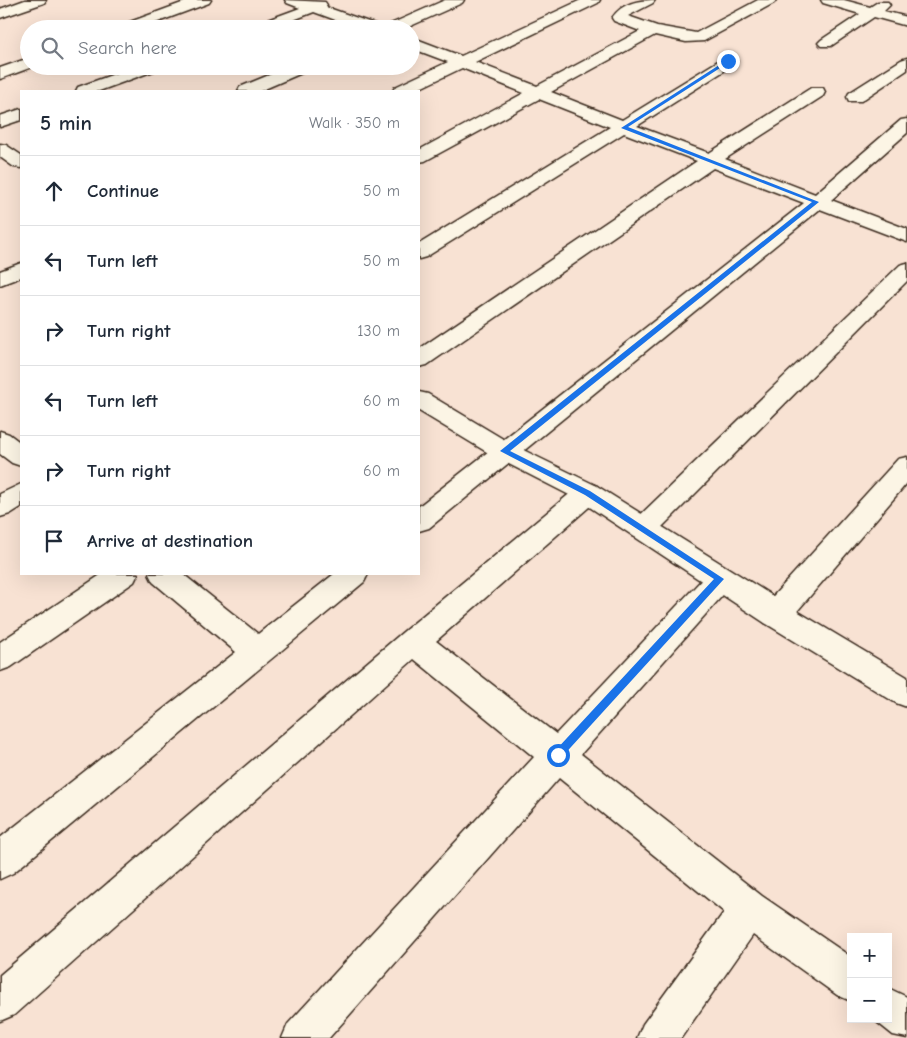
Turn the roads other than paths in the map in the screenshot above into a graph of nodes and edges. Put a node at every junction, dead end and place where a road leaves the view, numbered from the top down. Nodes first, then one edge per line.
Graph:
1 (40, 0) edge
2 (204, 0) edge
3 (292, 0) edge
4 (333, 0) edge
5 (457, 0) edge
6 (593, 0) edge
7 (648, 0) edge
8 (769, 0) edge
9 (828, 0) edge
10 (890, 0) edge
11 (313, 8) junction
12 (872, 12) junction
13 (0, 14) edge
14 (149, 20) edge
15 (280, 20) edge
16 (348, 20) edge
17 (412, 20) edge
18 (907, 22) edge
19 (653, 30) junction
20 (826, 43) dead end
21 (420, 46) edge
22 (728, 61) dead end
23 (462, 62) junction
24 (907, 63) edge
25 (20, 66) edge
26 (0, 74) edge
27 (128, 75) edge
28 (283, 75) edge
29 (87, 90) edge
30 (248, 90) edge
31 (403, 90) edge
32 (817, 92) dead end
33 (537, 94) junction
34 (855, 97) dead end
35 (20, 114) edge
36 (0, 122) edge
37 (907, 124) edge
38 (624, 128) junction
39 (0, 149) edge
40 (420, 157) edge
41 (710, 161) junction
42 (20, 162) edge
43 (816, 202) junction
44 (907, 236) edge
45 (420, 252) edge
46 (907, 269) edge
47 (20, 270) edge
48 (0, 279) edge
49 (420, 359) edge
50 (420, 401) edge
51 (0, 440) edge
52 (504, 451) junction
53 (20, 456) edge
54 (907, 466) edge
55 (588, 493) junction
56 (20, 495) edge
57 (0, 507) edge
58 (420, 520) edge
59 (643, 529) junction
60 (123, 575) edge
61 (164, 575) edge
62 (353, 575) edge
63 (720, 579) junction
64 (776, 614) junction
65 (414, 641) junction
66 (258, 652) junction
67 (0, 658) edge
68 (907, 693) edge
69 (558, 755) junction
70 (0, 861) edge
71 (749, 910) junction
72 (847, 979) edge
73 (0, 1001) edge
74 (892, 1011) edge
75 (907, 1021) edge
76 (302, 1038) edge
77 (657, 1038) edge

1 - 13 street
2 - 14 street
3 - 11 street
4 - 11 street
5 - 17 street
6 - 23 street
7 - 19 street
8 - 19 street
9 - 12 street
10 - 12 street
11 - 15 street
11 - 16 street
12 - 18 street
12 - 20 street
19 - 33 street
21 - 23 street
22 - 38 street
23 - 31 street
23 - 33 street
24 - 34 street
25 - 26 street
27 - 29 street
28 - 30 street
32 - 41 street
33 - 38 street
33 - 40 street
35 - 36 street
37 - 43 street
38 - 41 street
38 - 45 street
39 - 42 street
41 - 43 street
41 - 49 street
43 - 44 street
43 - 52 street
46 - 59 street
47 - 48 street
50 - 52 street
51 - 53 street
52 - 55 street
52 - 58 street
54 - 64 street
55 - 59 street
55 - 65 street
56 - 57 street
59 - 63 street
60 - 67 street
61 - 66 street
62 - 66 street
63 - 64 street
63 - 69 street
64 - 68 street
65 - 69 street
65 - 73 street
66 - 70 street
69 - 71 street
69 - 76 street
71 - 72 street
71 - 77 street
74 - 75 street

